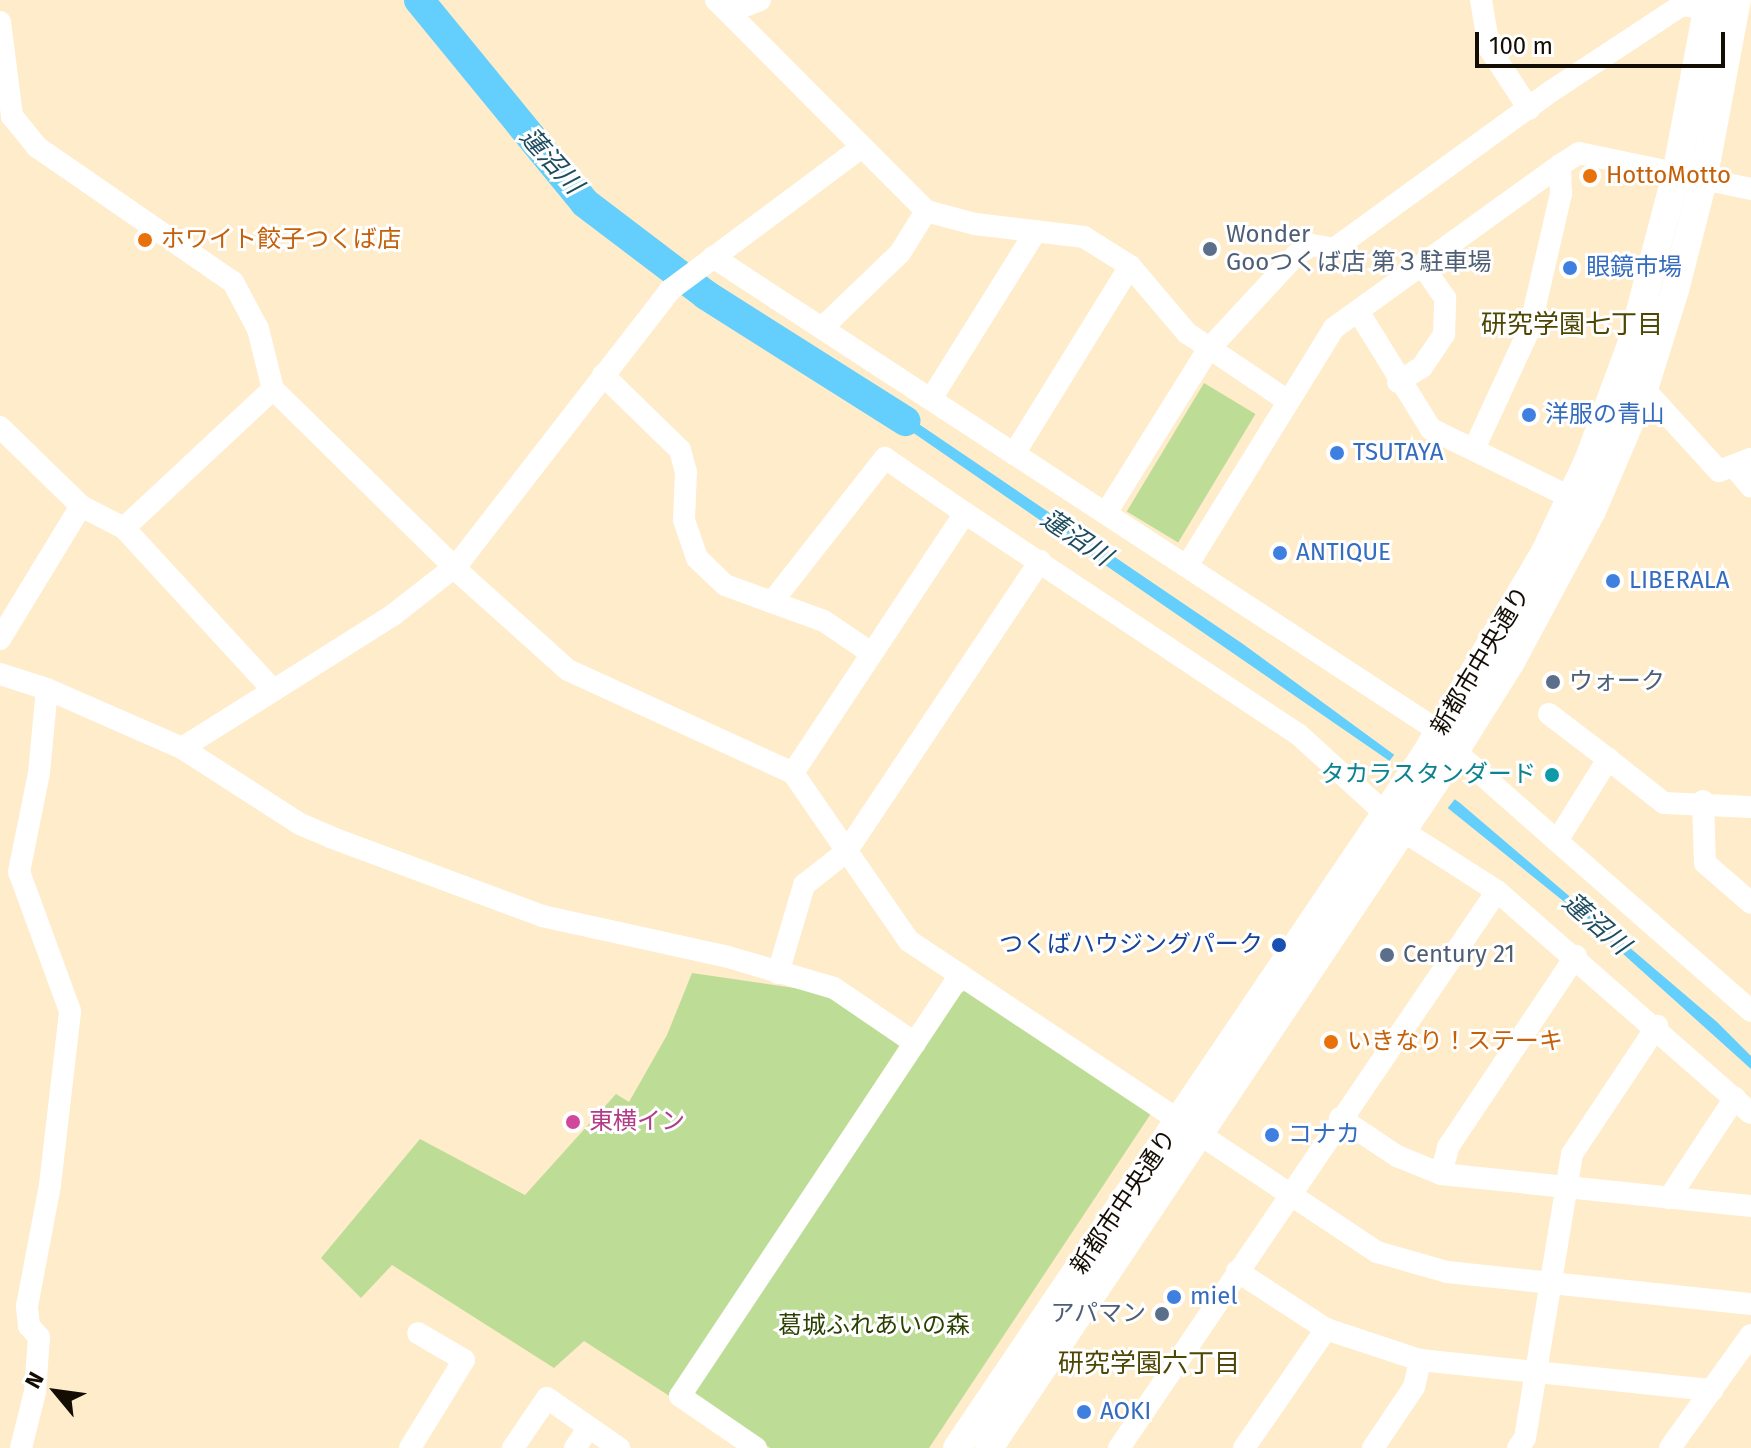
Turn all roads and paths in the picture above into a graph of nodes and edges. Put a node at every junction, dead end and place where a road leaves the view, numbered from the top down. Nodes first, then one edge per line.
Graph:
1 (760, 0) edge
2 (1481, 0) edge
3 (1737, 0) edge
4 (1709, 4) edge
5 (722, 6) edge
6 (0, 22) edge
7 (1529, 109) junction
8 (859, 149) junction
9 (1560, 165) junction
10 (1690, 178) junction
11 (1751, 189) edge
12 (926, 211) junction
13 (1036, 231) junction
14 (707, 262) junction
15 (1130, 266) junction
16 (1423, 266) junction
17 (1358, 311) junction
18 (822, 328) junction
19 (1208, 350) junction
20 (603, 375) junction
21 (1398, 382) junction
22 (273, 389) junction
23 (1644, 389) junction
24 (931, 399) junction
25 (1288, 401) junction
26 (0, 427) edge
27 (1474, 449) junction
28 (1014, 454) junction
29 (1743, 464) edge
30 (1751, 487) edge
31 (1572, 498) junction
32 (81, 506) junction
33 (965, 513) junction
34 (1106, 513) junction
35 (124, 528) junction
36 (1040, 561) junction
37 (457, 565) junction
38 (1187, 566) junction
39 (772, 602) junction
40 (0, 639) edge
41 (871, 653) junction
42 (0, 674) edge
43 (47, 689) junction
44 (272, 689) junction
45 (1549, 714) dead end
46 (182, 748) junction
47 (1441, 751) junction
48 (1608, 759) junction
49 (793, 773) junction
50 (1703, 801) junction
51 (1751, 807) edge
52 (1400, 814) junction
53 (1557, 841) junction
54 (846, 852) junction
55 (1497, 891) junction
56 (1751, 903) edge
57 (1576, 956) junction
58 (778, 973) junction
59 (960, 975) junction
60 (1751, 1011) edge
61 (1657, 1026) junction
62 (915, 1043) junction
63 (1743, 1106) edge
64 (1340, 1118) junction
65 (1188, 1128) junction
66 (1441, 1174) junction
67 (1567, 1187) junction
68 (1290, 1196) junction
69 (1669, 1198) junction
70 (1751, 1206) edge
71 (1237, 1271) junction
72 (1551, 1283) junction
73 (1751, 1304) edge
74 (1326, 1329) junction
75 (418, 1333) dead end
76 (1751, 1335) edge
77 (1420, 1360) junction
78 (1536, 1372) junction
79 (1712, 1390) junction
80 (589, 1427) junction
81 (21, 1448) edge
82 (410, 1448) edge
83 (513, 1448) edge
84 (575, 1448) edge
85 (619, 1448) edge
86 (756, 1448) edge
87 (957, 1448) edge
88 (989, 1448) edge
89 (1119, 1448) edge
90 (1244, 1448) edge
91 (1373, 1448) edge
92 (1518, 1448) edge
93 (1670, 1448) edge

1 - 5 street
2 - 7 street
3 - 10 main road, 新都市中央通り
4 - 7 street
4 - 10 main road, 新都市中央通り
5 - 8 street
6 - 22 street
7 - 19 street
8 - 12 street
8 - 14 street
9 - 10 street
9 - 16 street
9 - 27 street
10 - 11 street
10 - 23 main road, 新都市中央通り
10 - 31 main road, 新都市中央通り
12 - 13 street
12 - 18 street
13 - 15 street
13 - 24 street
14 - 18 street
14 - 20 street
15 - 19 street
15 - 28 street
16 - 17 street
16 - 21 street
17 - 21 street
17 - 25 street
18 - 24 street
19 - 25 street
19 - 34 street
20 - 37 street
20 - 39 street
21 - 27 street
22 - 35 street
22 - 37 street
23 - 29 street
23 - 47 main road, 新都市中央通り
24 - 28 street
25 - 38 street
26 - 32 street
27 - 31 street
28 - 34 street
29 - 30 street
31 - 47 main road, 新都市中央通り
32 - 35 street
32 - 40 street
33 - 36 street
33 - 39 street
33 - 41 street
34 - 38 street
35 - 44 street
36 - 52 street
36 - 54 street
37 - 44 street
37 - 49 street
38 - 47 street
39 - 41 street
41 - 49 street
42 - 43 street
43 - 46 street
43 - 81 street
44 - 46 street
45 - 48 street
46 - 58 street
47 - 52 main road, 新都市中央通り
47 - 53 street
48 - 50 street
48 - 53 street
49 - 54 street
50 - 51 street
50 - 56 street
52 - 55 street
52 - 65 main road, 新都市中央通り
53 - 60 street
54 - 58 street
54 - 59 street
55 - 57 street
55 - 64 street
57 - 61 street
57 - 66 street
58 - 62 street
59 - 62 street
59 - 65 street
61 - 63 street
61 - 67 street
62 - 86 street
63 - 69 street
64 - 66 street
64 - 68 street
65 - 68 street
65 - 87 main road, 新都市中央通り
65 - 88 main road, 新都市中央通り
66 - 67 street
67 - 69 street
67 - 72 street
68 - 71 street
68 - 72 street
69 - 70 street
71 - 74 street
71 - 89 street
72 - 73 street
72 - 78 street
74 - 77 street
74 - 90 street
75 - 82 street
76 - 79 street
77 - 78 street
77 - 91 street
78 - 79 street
78 - 92 street
79 - 93 street
80 - 83 street
80 - 84 street
80 - 85 street

